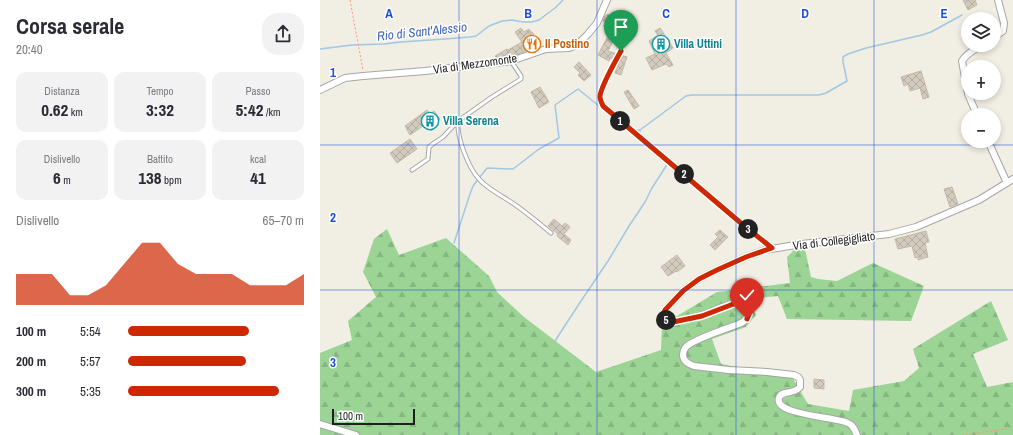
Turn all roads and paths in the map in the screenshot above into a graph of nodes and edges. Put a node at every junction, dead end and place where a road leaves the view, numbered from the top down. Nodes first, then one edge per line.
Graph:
1 (350, 0) edge
2 (607, 0) edge
3 (998, 0) edge
4 (1001, 12) edge
5 (1001, 13) edge
6 (597, 22) junction
7 (1001, 32) edge
8 (970, 52) edge
9 (511, 61) junction
10 (364, 76) junction
11 (320, 90) edge
12 (974, 108) edge
13 (458, 121) junction
14 (991, 148) edge
15 (412, 170) dead end
16 (1013, 179) edge
17 (1007, 184) junction
18 (551, 233) dead end
19 (772, 248) junction
20 (320, 424) edge
21 (1013, 428) edge
22 (356, 435) edge
23 (857, 435) edge
24 (962, 435) edge

1 - 10 path
2 - 6 street, Via di Mezzomonte
3 - 4 street
5 - 7 street
6 - 9 street, Via di Mezzomonte
6 - 19 path
8 - 12 street
9 - 10 street, Via di Mezzomonte
9 - 13 lane
10 - 11 street, Via di Mezzomonte
13 - 15 lane
13 - 18 lane
14 - 17 street
16 - 17 street, Via di Collegigliato
17 - 19 street, Via di Collegigliato
19 - 23 street, Via di Collegigliato
20 - 22 street
21 - 24 path

